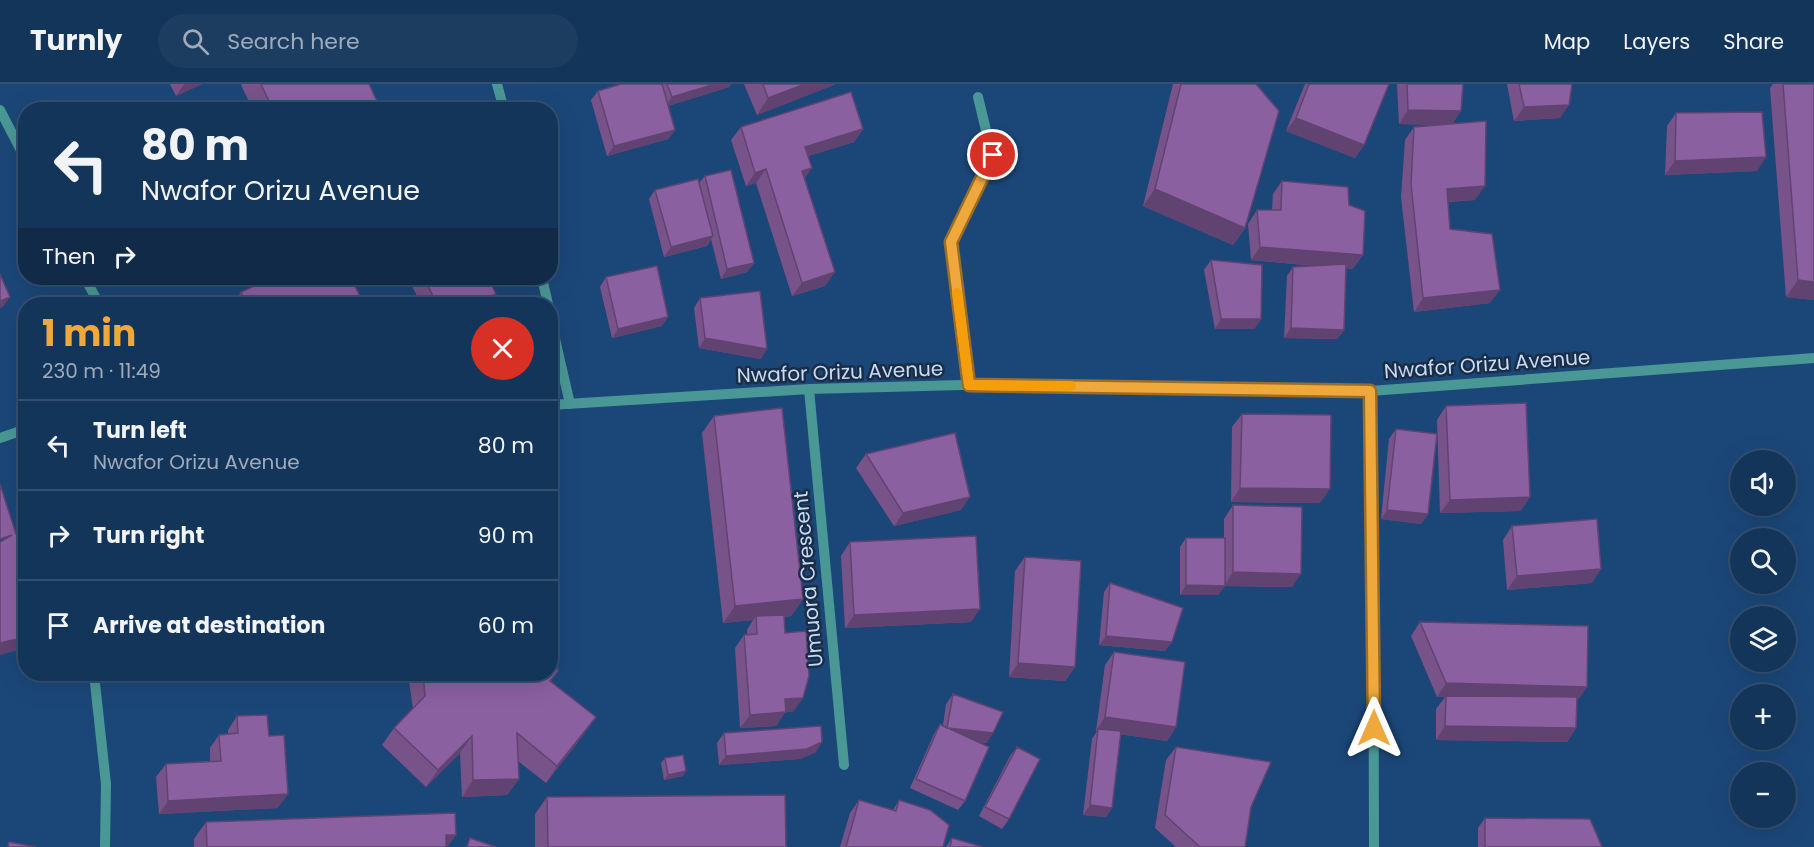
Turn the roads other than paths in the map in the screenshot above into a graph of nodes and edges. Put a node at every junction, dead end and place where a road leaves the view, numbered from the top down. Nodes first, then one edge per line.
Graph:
1 (497, 84) edge
2 (978, 97) dead end
3 (502, 102) edge
4 (0, 110) edge
5 (18, 145) edge
6 (558, 352) edge
7 (1814, 358) edge
8 (969, 385) junction
9 (809, 389) junction
10 (1370, 391) junction
11 (570, 404) junction
12 (558, 405) edge
13 (18, 432) edge
14 (0, 438) edge
15 (95, 681) edge
16 (844, 765) dead end
17 (105, 847) edge
18 (1374, 847) edge

1 - 3 street
2 - 8 street
4 - 5 street
6 - 11 street
7 - 10 street, Nwafor Orizu Avenue
8 - 9 street, Nwafor Orizu Avenue
8 - 10 street, Nwafor Orizu Avenue
9 - 11 street, Nwafor Orizu Avenue
9 - 16 street, Umuora Crescent
10 - 18 street
11 - 12 street, Nwafor Orizu Avenue
13 - 14 street
15 - 17 street

